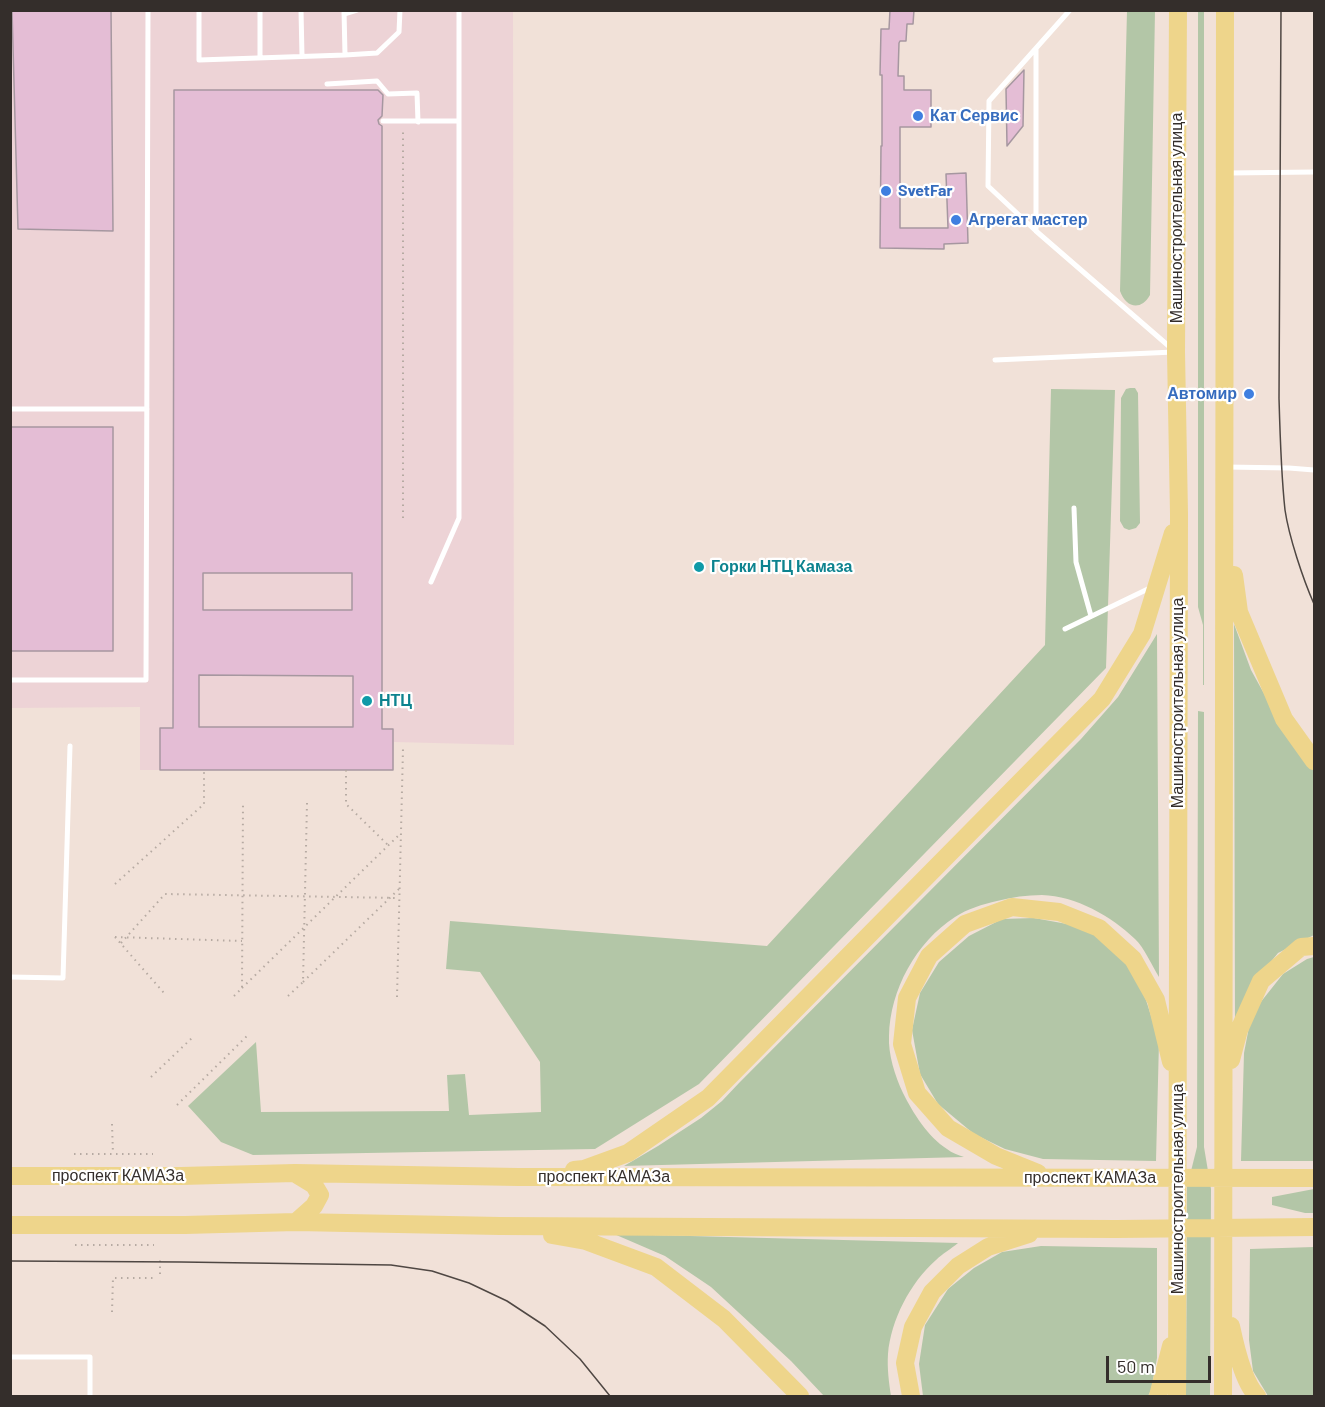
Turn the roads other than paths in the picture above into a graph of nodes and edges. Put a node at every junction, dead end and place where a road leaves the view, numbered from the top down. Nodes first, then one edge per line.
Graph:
1 (148, 10) edge
2 (199, 10) edge
3 (260, 10) edge
4 (301, 10) edge
5 (357, 10) edge
6 (400, 10) edge
7 (459, 10) edge
8 (1070, 10) edge
9 (1178, 10) edge
10 (1225, 10) edge
11 (344, 12) edge
12 (1036, 49) junction
13 (345, 55) junction
14 (302, 56) junction
15 (260, 58) junction
16 (327, 84) dead end
17 (382, 122) dead end
18 (418, 122) junction
19 (459, 122) junction
20 (1314, 172) edge
21 (1225, 173) junction
22 (1036, 231) junction
23 (1176, 352) junction
24 (995, 360) dead end
25 (10, 409) edge
26 (147, 409) junction
27 (1225, 467) junction
28 (1314, 470) edge
29 (1074, 508) dead end
30 (1225, 510) junction
31 (1179, 514) junction
32 (431, 582) dead end
33 (1157, 585) junction
34 (1091, 616) junction
35 (1065, 629) dead end
36 (10, 680) edge
37 (70, 746) dead end
38 (1314, 761) edge
39 (1314, 946) edge
40 (10, 977) edge
41 (1178, 1086) junction
42 (1224, 1088) junction
43 (295, 1173) junction
44 (10, 1176) edge
45 (518, 1177) junction
46 (1048, 1178) junction
47 (1314, 1178) edge
48 (296, 1222) junction
49 (10, 1225) edge
50 (500, 1226) junction
51 (1045, 1228) junction
52 (1310, 1228) edge
53 (1224, 1297) junction
54 (1178, 1318) junction
55 (10, 1357) edge
56 (90, 1396) edge
57 (800, 1396) edge
58 (911, 1396) edge
59 (1158, 1396) edge
60 (1177, 1396) edge
61 (1223, 1396) edge
62 (1257, 1396) edge

1 - 26 lane
2 - 15 lane
3 - 15 lane
4 - 14 lane
5 - 11 lane
6 - 13 lane
7 - 19 lane
8 - 12 lane
9 - 23 main road, Машиностроительная улица
10 - 21 main road
11 - 13 lane
12 - 22 lane
12 - 22 lane
13 - 14 lane
14 - 15 lane
16 - 18 lane
17 - 18 lane
18 - 19 lane
19 - 32 lane
20 - 21 lane
21 - 27 main road
22 - 23 lane
23 - 24 lane
23 - 31 main road, Машиностроительная улица
25 - 26 lane
26 - 36 lane
27 - 28 lane
27 - 30 main road
29 - 34 lane
30 - 38 main road
30 - 42 main road
31 - 33 main road
31 - 41 main road, Машиностроительная улица
33 - 34 lane
33 - 45 main road
34 - 35 lane
37 - 40 lane
39 - 42 main road
41 - 46 main road
41 - 54 main road, Машиностроительная улица
42 - 53 main road
43 - 44 main road, проспект КАМАЗа
43 - 45 main road, проспект КАМАЗа
43 - 48 main road
45 - 46 main road, проспект КАМАЗа
46 - 47 main road, проспект КАМАЗа
48 - 49 main road
48 - 50 main road
50 - 51 main road
50 - 57 main road
51 - 52 main road
51 - 58 main road
53 - 61 main road
53 - 62 main road
54 - 59 main road
54 - 60 main road, Машиностроительная улица
55 - 56 lane

